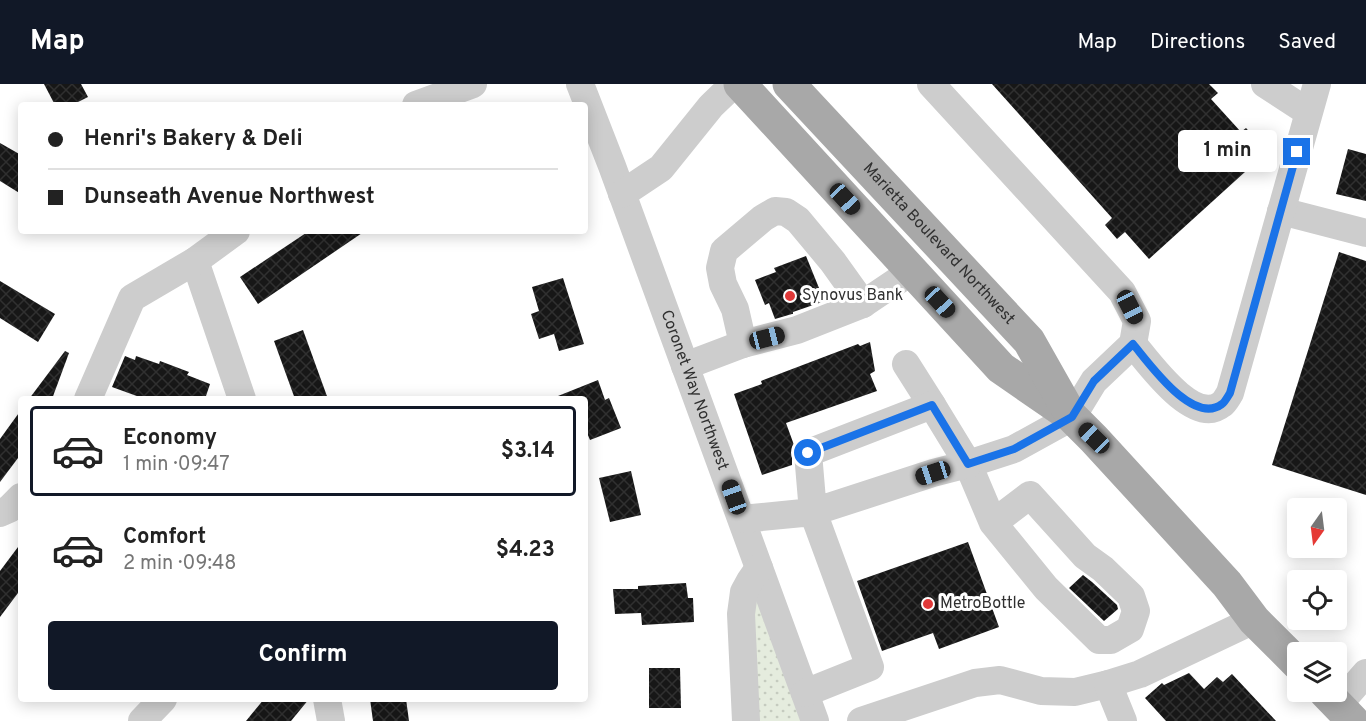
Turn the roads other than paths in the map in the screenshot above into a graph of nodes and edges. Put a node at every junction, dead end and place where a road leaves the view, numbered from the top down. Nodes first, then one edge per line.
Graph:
1 (473, 84) edge
2 (734, 84) edge
3 (740, 84) edge
4 (789, 84) edge
5 (931, 84) edge
6 (1265, 84) edge
7 (1317, 84) edge
8 (581, 86) edge
9 (424, 102) edge
10 (587, 102) edge
11 (588, 104) edge
12 (1308, 112) junction
13 (622, 194) junction
14 (1281, 211) junction
15 (1366, 233) edge
16 (232, 234) edge
17 (195, 261) junction
18 (912, 271) junction
19 (864, 304) junction
20 (742, 344) junction
21 (1133, 344) junction
22 (906, 364) dead end
23 (685, 366) junction
24 (89, 396) edge
25 (241, 396) edge
26 (932, 405) junction
27 (1072, 417) junction
28 (968, 464) junction
29 (18, 500) edge
30 (813, 512) junction
31 (0, 513) edge
32 (742, 519) junction
33 (993, 523) junction
34 (759, 568) junction
35 (1254, 620) junction
36 (1287, 653) edge
37 (1366, 673) edge
38 (1108, 684) junction
39 (804, 693) junction
40 (160, 702) edge
41 (328, 702) edge
42 (1339, 706) edge
43 (142, 721) edge
44 (331, 721) edge
45 (746, 721) edge
46 (815, 721) edge
47 (861, 721) edge
48 (1123, 721) edge

1 - 9 street
2 - 13 street
3 - 18 main road
4 - 27 main road, Marietta Boulevard Northwest
5 - 21 street
6 - 12 street
7 - 12 street
8 - 10 street, Coronet Way Northwest
11 - 13 street, Coronet Way Northwest
12 - 14 street
13 - 23 street, Coronet Way Northwest
14 - 15 street
14 - 21 street
16 - 17 street
17 - 24 street
17 - 25 street
18 - 19 street
18 - 27 main road
19 - 20 street
19 - 20 street
20 - 23 street
21 - 27 street
22 - 26 street
23 - 32 street, Coronet Way Northwest
26 - 28 street
26 - 30 street
27 - 28 street
27 - 35 main road
28 - 30 street
28 - 33 street
29 - 31 street
30 - 32 street
30 - 39 street
32 - 34 street, Coronet Way Northwest
33 - 33 street
34 - 39 street, Coronet Way Northwest
34 - 45 street
35 - 36 main road
35 - 38 street
37 - 42 street
38 - 47 street
38 - 48 street
39 - 46 street, Coronet Way Northwest
40 - 43 street
41 - 44 street

